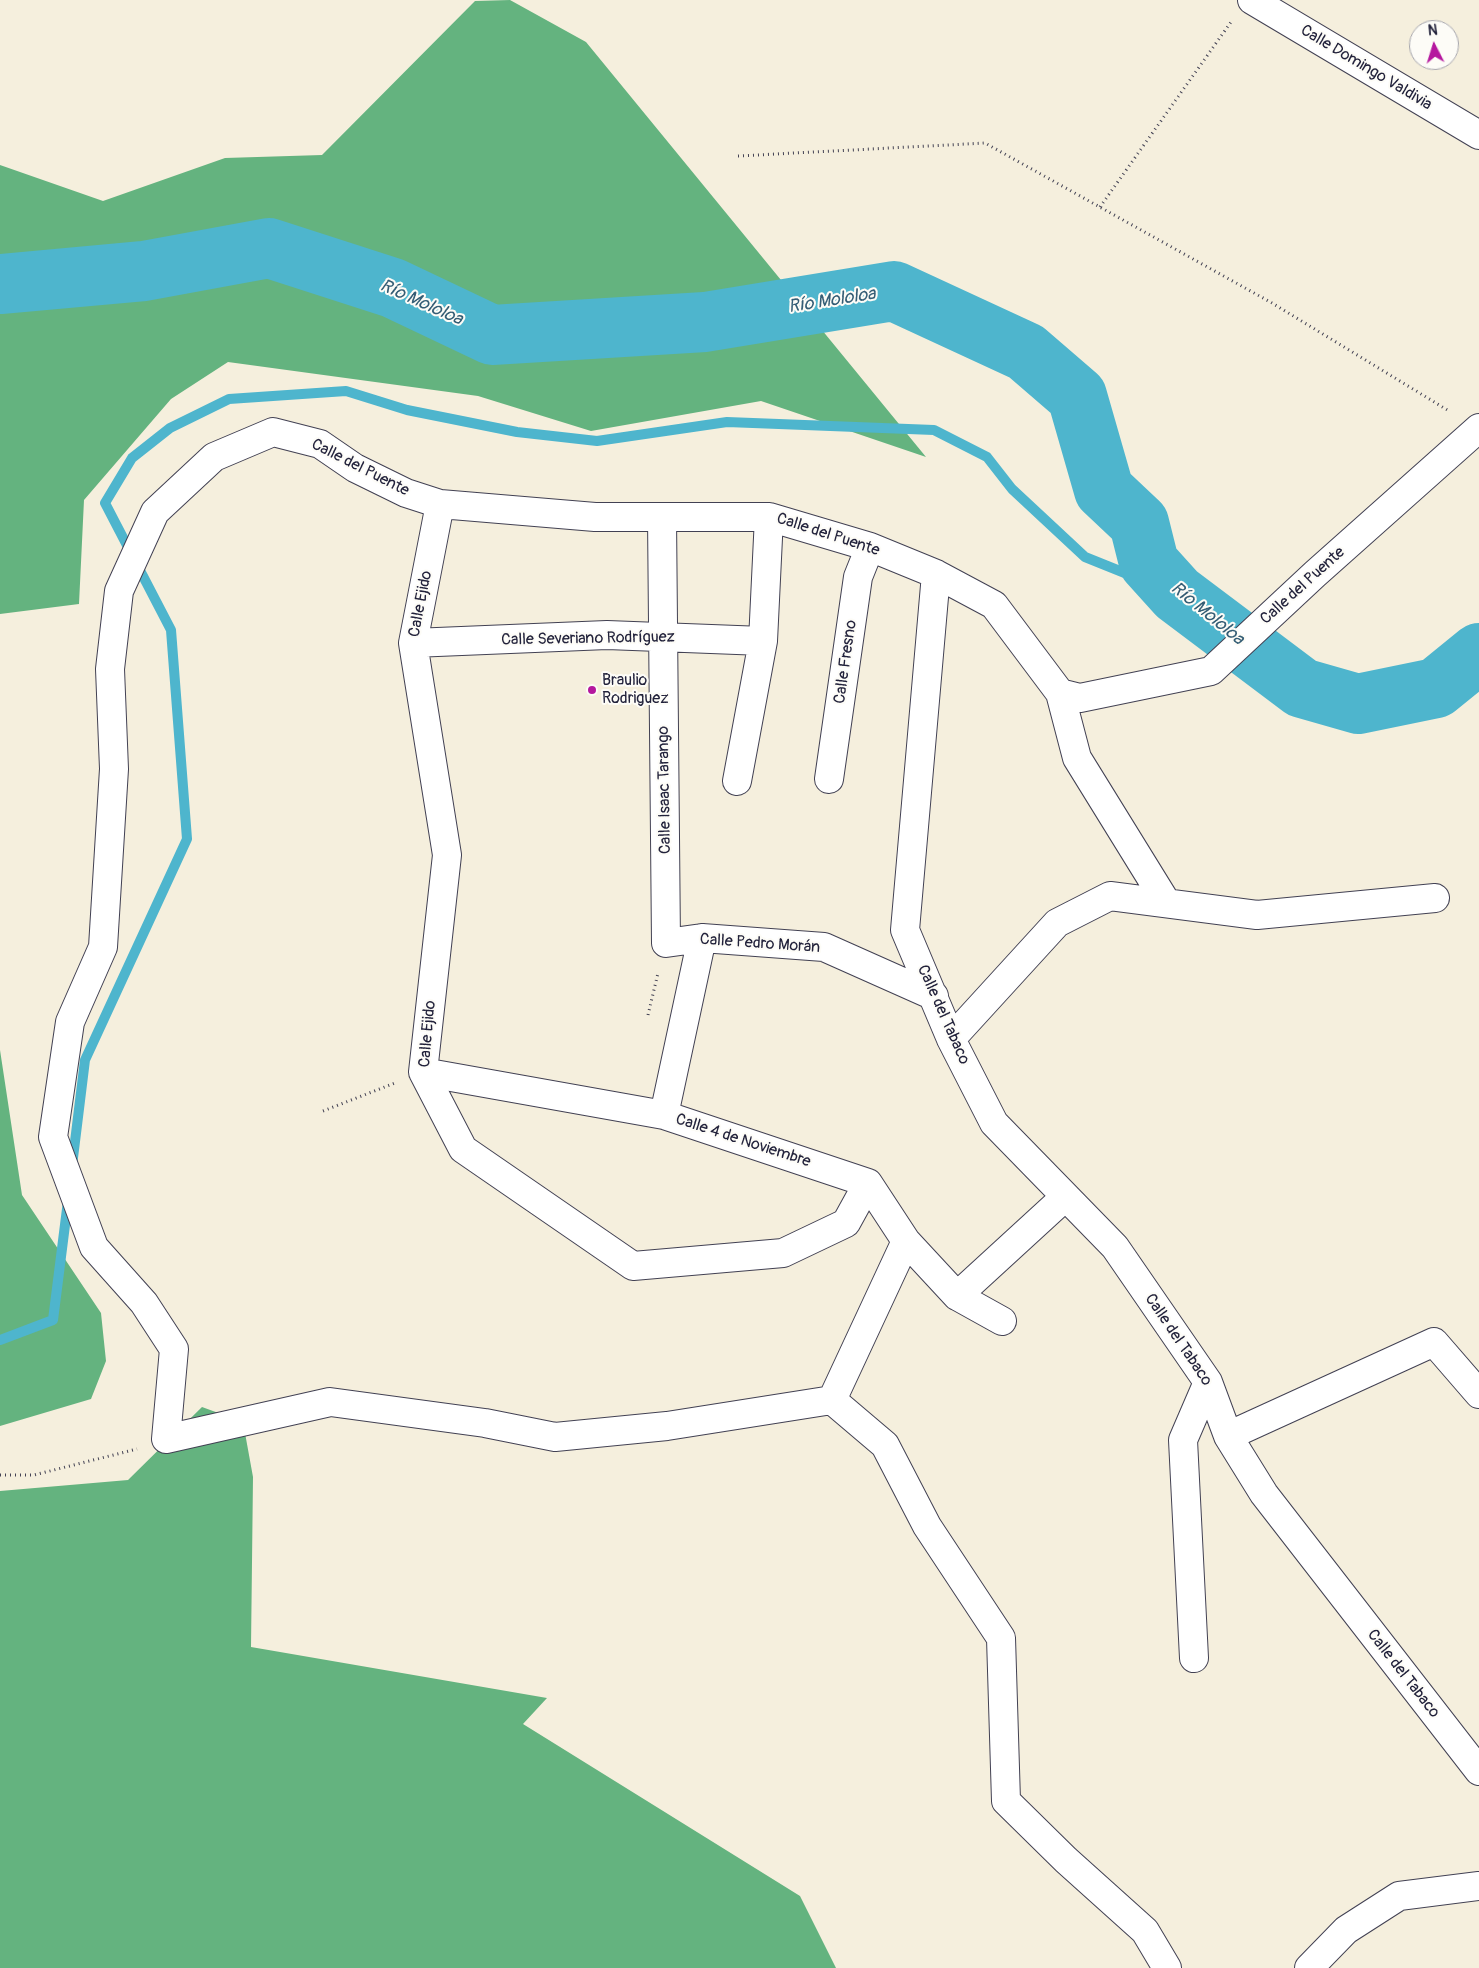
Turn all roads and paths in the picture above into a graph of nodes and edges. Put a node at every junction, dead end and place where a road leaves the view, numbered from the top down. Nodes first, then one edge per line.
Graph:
1 (1244, 8) edge
2 (1479, 135) edge
3 (738, 156) dead end
4 (1100, 207) junction
5 (1479, 429) edge
6 (440, 504) junction
7 (662, 516) junction
8 (769, 517) junction
9 (870, 547) junction
10 (936, 574) junction
11 (663, 637) junction
12 (763, 641) junction
13 (413, 643) junction
14 (1060, 693) junction
15 (829, 779) dead end
16 (737, 781) dead end
17 (1435, 898) dead end
18 (1166, 902) junction
19 (702, 938) junction
20 (666, 943) junction
21 (934, 996) junction
22 (648, 1015) dead end
23 (951, 1039) junction
24 (423, 1072) junction
25 (323, 1111) dead end
26 (664, 1115) junction
27 (868, 1183) junction
28 (1065, 1197) junction
29 (906, 1241) junction
30 (957, 1296) junction
31 (1002, 1321) dead end
32 (1208, 1382) junction
33 (1479, 1394) edge
34 (832, 1400) junction
35 (1228, 1436) junction
36 (166, 1439) junction
37 (0, 1474) edge
38 (1194, 1658) dead end
39 (1479, 1771) edge
40 (1479, 1886) edge
41 (1167, 1968) edge
42 (1309, 1968) edge

1 - 2 street, Calle Domingo Valdivia
1 - 4 path
3 - 4 path
4 - 5 path
5 - 14 street, Calle del Puente
6 - 7 street, Calle del Puente
6 - 13 street, Calle Ejido
6 - 36 street, Calle del Puente
7 - 8 street, Calle del Puente
7 - 11 street, Calle Isaac Tarango
8 - 9 street, Calle del Puente
8 - 12 street
9 - 10 street, Calle del Puente
9 - 15 street, Calle Fresno
10 - 14 street, Calle del Puente
10 - 21 street, Calle del Tabaco
11 - 12 street, Calle Severiano Rodríguez
11 - 13 street, Calle Severiano Rodríguez
11 - 20 street, Calle Isaac Tarango
12 - 16 street
13 - 24 street, Calle Ejido
14 - 18 street
17 - 18 street
18 - 23 street
19 - 20 street, Calle Pedro Morán
19 - 21 street, Calle Pedro Morán
19 - 26 street
20 - 22 path
21 - 23 street, Calle del Tabaco
23 - 28 street, Calle del Tabaco
24 - 25 path
24 - 26 street, Calle 4 de Noviembre
24 - 27 street, Calle Ejido
26 - 27 street, Calle 4 de Noviembre
27 - 29 street
28 - 30 street
28 - 32 street, Calle del Tabaco
29 - 30 street
29 - 34 street
30 - 31 street
32 - 35 street, Calle del Tabaco
32 - 38 street
33 - 35 street
34 - 36 street
34 - 41 street
35 - 39 street, Calle del Tabaco
36 - 37 path
40 - 42 street

